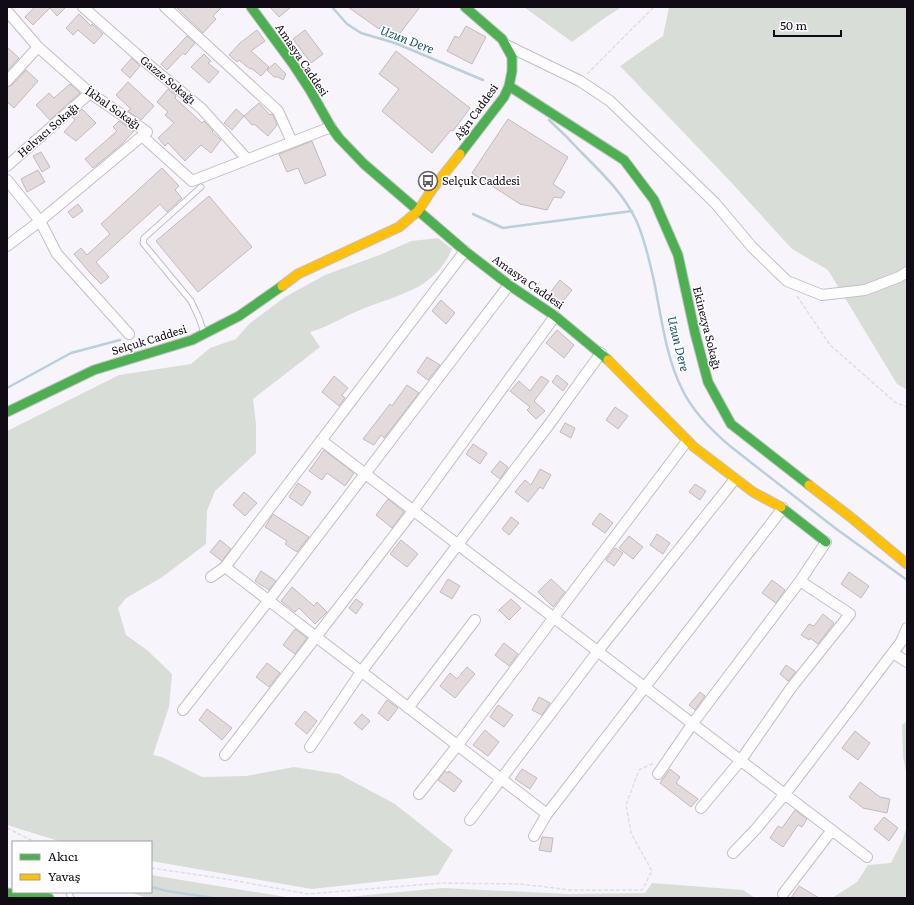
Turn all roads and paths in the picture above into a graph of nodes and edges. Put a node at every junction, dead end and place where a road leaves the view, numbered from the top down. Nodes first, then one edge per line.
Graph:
1 (84, 7) edge
2 (165, 7) edge
3 (250, 7) edge
4 (465, 7) edge
5 (654, 7) edge
6 (7, 11) edge
7 (506, 45) junction
8 (38, 47) junction
9 (7, 81) edge
10 (580, 81) junction
11 (509, 86) junction
12 (90, 93) junction
13 (331, 127) junction
14 (142, 136) junction
15 (292, 142) junction
16 (247, 159) junction
17 (7, 166) edge
18 (7, 180) edge
19 (201, 187) dead end
20 (418, 211) junction
21 (40, 221) junction
22 (7, 246) edge
23 (465, 251) junction
24 (907, 272) edge
25 (508, 285) junction
26 (795, 294) dead end
27 (555, 316) junction
28 (129, 334) dead end
29 (204, 334) junction
30 (601, 353) junction
31 (907, 407) edge
32 (7, 412) edge
33 (321, 440) junction
34 (687, 441) junction
35 (364, 473) junction
36 (735, 479) junction
37 (783, 508) junction
38 (413, 511) junction
39 (826, 542) joint
40 (458, 545) junction
41 (907, 564) edge
42 (225, 567) junction
43 (211, 577) dead end
44 (800, 581) junction
45 (269, 600) junction
46 (554, 618) junction
47 (475, 620) dead end
48 (907, 628) edge
49 (316, 637) junction
50 (598, 652) junction
51 (893, 653) junction
52 (907, 662) edge
53 (361, 672) junction
54 (646, 688) junction
55 (408, 708) junction
56 (182, 710) dead end
57 (693, 723) junction
58 (457, 746) junction
59 (310, 747) dead end
60 (225, 755) dead end
61 (670, 756) junction
62 (741, 760) junction
63 (658, 774) dead end
64 (501, 780) junction
65 (419, 794) dead end
66 (785, 794) junction
67 (701, 808) dead end
68 (547, 814) junction
69 (470, 820) dead end
70 (7, 828) edge
71 (832, 830) junction
72 (534, 836) dead end
73 (33, 841) edge
74 (733, 853) dead end
75 (867, 857) dead end
76 (152, 868) edge
77 (7, 893) edge
78 (783, 894) dead end
79 (49, 898) edge

1 - 16 street, Gazze Sokağı
2 - 15 street
3 - 13 main road, Amasya Caddesi
4 - 7 main road, Ağrı Caddesi
5 - 10 path
6 - 8 street, İkbal Sokağı
7 - 10 street
7 - 11 main road, Ağrı Caddesi
8 - 9 street
8 - 12 street, İkbal Sokağı
10 - 24 street
11 - 20 main road, Ağrı Caddesi
11 - 41 main road, Ekinezya Sokağı
12 - 14 street, İkbal Sokağı
12 - 17 street, Helvacı Sokağı
13 - 15 street, İkbal Sokağı
13 - 20 main road, Amasya Caddesi
14 - 16 street, İkbal Sokağı
14 - 21 street
15 - 16 street, İkbal Sokağı
18 - 21 street
19 - 29 lane
20 - 23 main road, Amasya Caddesi
20 - 29 main road, Selçuk Caddesi
21 - 22 street
21 - 28 street
23 - 25 main road, Amasya Caddesi
23 - 33 street
25 - 27 main road, Amasya Caddesi
25 - 35 street
26 - 31 path
27 - 30 main road, Amasya Caddesi
27 - 38 street
29 - 32 main road, Selçuk Caddesi
30 - 34 main road, Amasya Caddesi
30 - 40 street
33 - 35 street
33 - 42 street
34 - 36 main road, Amasya Caddesi
34 - 46 street
35 - 38 street
35 - 45 street
36 - 37 main road, Amasya Caddesi
36 - 50 street
37 - 39 main road, Amasya Caddesi
37 - 54 street
38 - 40 street
38 - 49 street
39 - 44 street
40 - 46 street
40 - 53 street
42 - 43 street
42 - 45 street
44 - 57 street
44 - 62 street
45 - 49 street
45 - 56 street
46 - 50 street
46 - 58 street
47 - 55 street
48 - 51 street
49 - 53 street
49 - 60 street
50 - 54 street
50 - 64 street
51 - 52 street
51 - 66 street
53 - 55 street
53 - 59 street
54 - 57 street
54 - 68 street
55 - 58 street
57 - 61 street
57 - 62 street
58 - 64 street
58 - 65 street
61 - 63 street
61 - 76 path
62 - 66 street
62 - 67 street
64 - 68 street
64 - 69 street
66 - 71 street
66 - 74 street
68 - 72 street
70 - 73 path
71 - 75 street
71 - 78 street
77 - 79 main road

